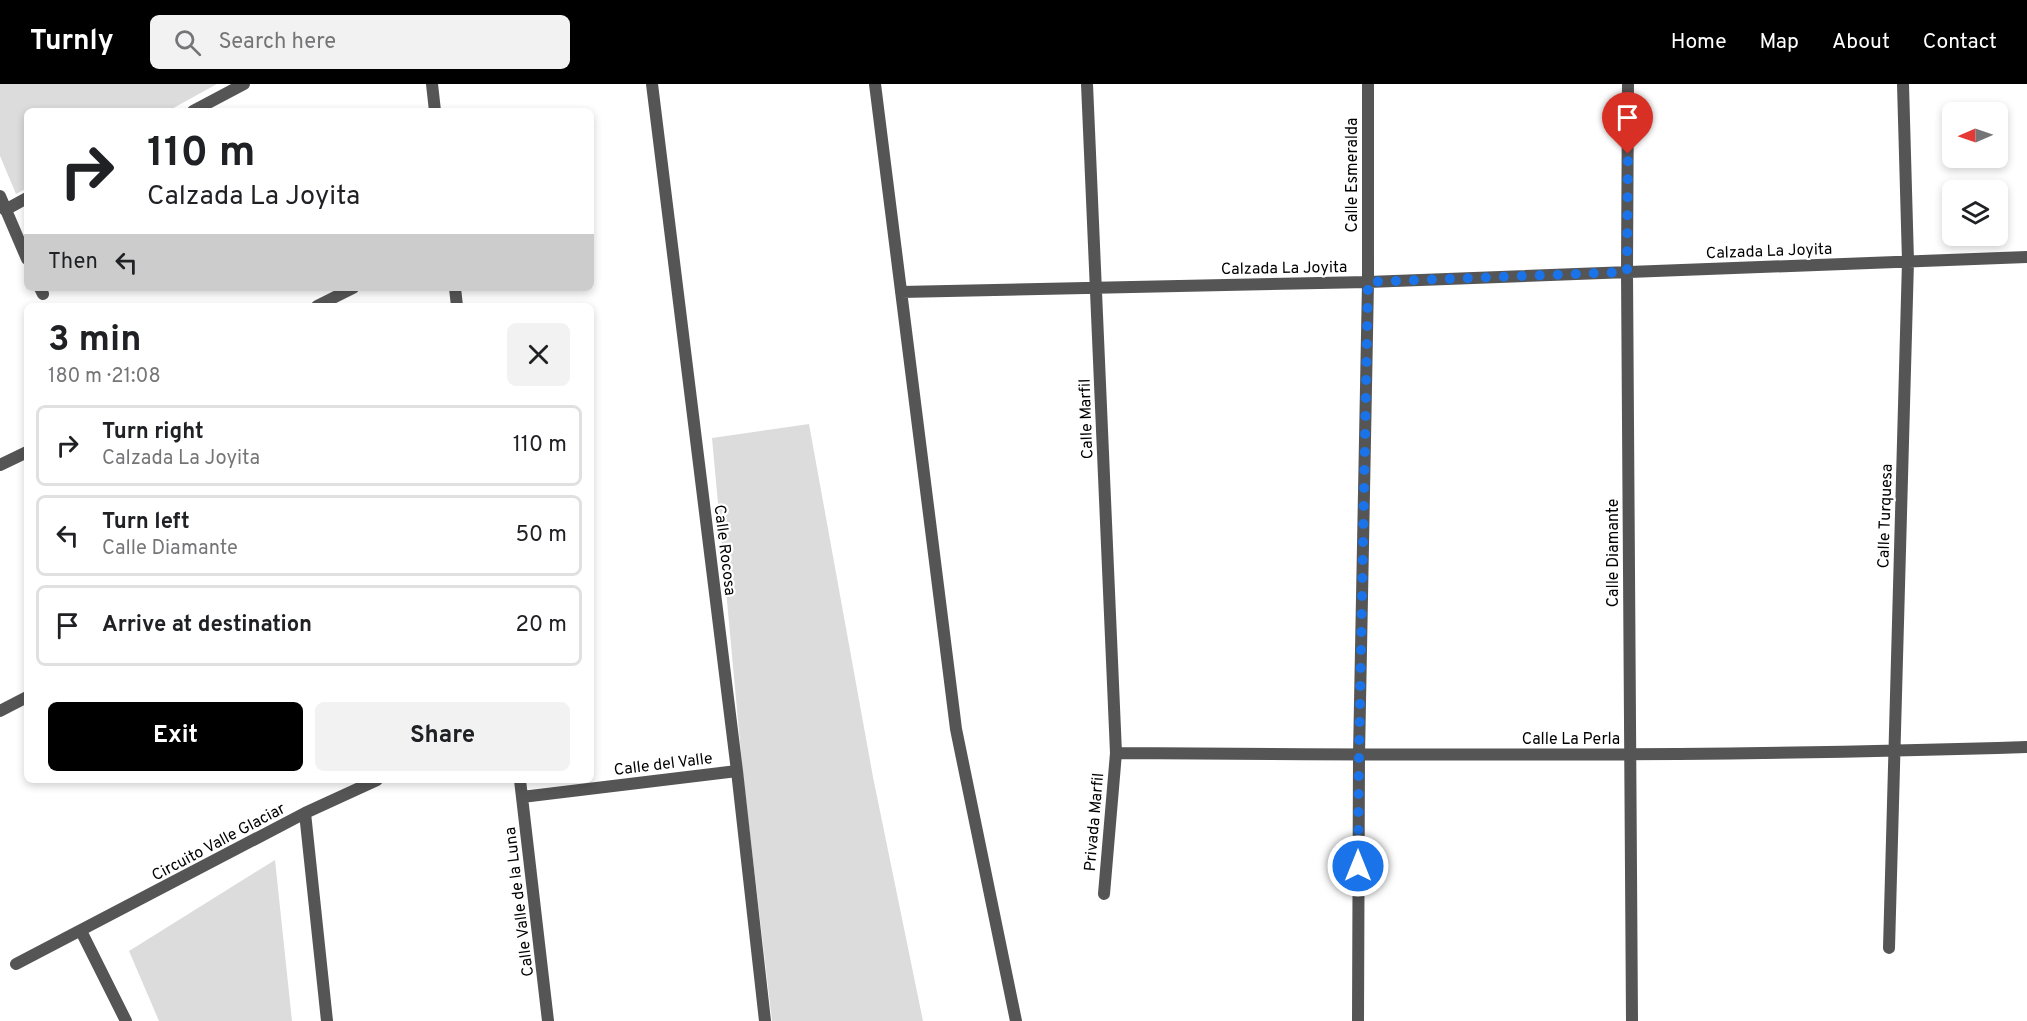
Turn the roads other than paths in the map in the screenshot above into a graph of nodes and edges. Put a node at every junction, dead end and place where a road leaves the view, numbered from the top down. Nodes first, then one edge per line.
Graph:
1 (244, 84) edge
2 (432, 84) edge
3 (652, 84) edge
4 (875, 84) edge
5 (1087, 84) edge
6 (1368, 84) edge
7 (1628, 84) edge
8 (1903, 84) edge
9 (199, 108) edge
10 (435, 108) edge
11 (0, 196) edge
12 (24, 200) edge
13 (5, 210) junction
14 (24, 252) edge
15 (2027, 257) edge
16 (1908, 261) junction
17 (1627, 272) junction
18 (1368, 282) junction
19 (1096, 289) junction
20 (347, 291) edge
21 (901, 292) junction
22 (323, 303) edge
23 (24, 453) edge
24 (0, 465) edge
25 (24, 699) edge
26 (0, 711) edge
27 (2027, 747) edge
28 (1894, 751) junction
29 (1116, 753) junction
30 (1630, 754) junction
31 (1359, 755) junction
32 (737, 771) junction
33 (370, 783) edge
34 (520, 783) edge
35 (522, 797) junction
36 (305, 813) junction
37 (1104, 894) dead end
38 (81, 931) junction
39 (1889, 948) dead end
40 (16, 964) dead end
41 (126, 1021) edge
42 (327, 1021) edge
43 (548, 1021) edge
44 (765, 1021) edge
45 (1016, 1021) edge
46 (1358, 1021) edge
47 (1632, 1021) edge

1 - 9 street
2 - 10 street
3 - 32 street, Calle Rocosa
4 - 21 street
5 - 19 street, Calle Marfil
6 - 18 street, Calle Esmeralda
7 - 17 street, Calle Diamante
8 - 16 street, Calle Turquesa
11 - 13 street
12 - 13 street
13 - 14 street
15 - 16 street, Calzada La Joyita
16 - 17 street, Calzada La Joyita
16 - 28 street, Calle Turquesa
17 - 18 street, Calzada La Joyita
17 - 30 street, Calle Diamante
18 - 19 street, Calzada La Joyita
18 - 31 street, Calle Esmeralda
19 - 21 street, Calzada La Joyita
19 - 29 street, Calle Marfil
20 - 22 street
21 - 45 street
23 - 24 street
25 - 26 street
27 - 28 street, Calle La Perla
28 - 30 street, Calle La Perla
28 - 39 street, Calle Turquesa
29 - 31 street, Calle La Perla
29 - 37 street, Privada Marfil
30 - 31 street, Calle La Perla
30 - 47 street, Calle Diamante
31 - 46 street, Calle Esmeralda
32 - 35 street, Calle del Valle
32 - 44 street, Calle Rocosa
33 - 36 street
34 - 35 street, Calle Valle de la Luna
35 - 43 street, Calle Valle de la Luna
36 - 38 street, Circuito Valle Glaciar
36 - 42 street, Circuito Valle Glaciar
38 - 40 street, Circuito Valle Glaciar
38 - 41 street

